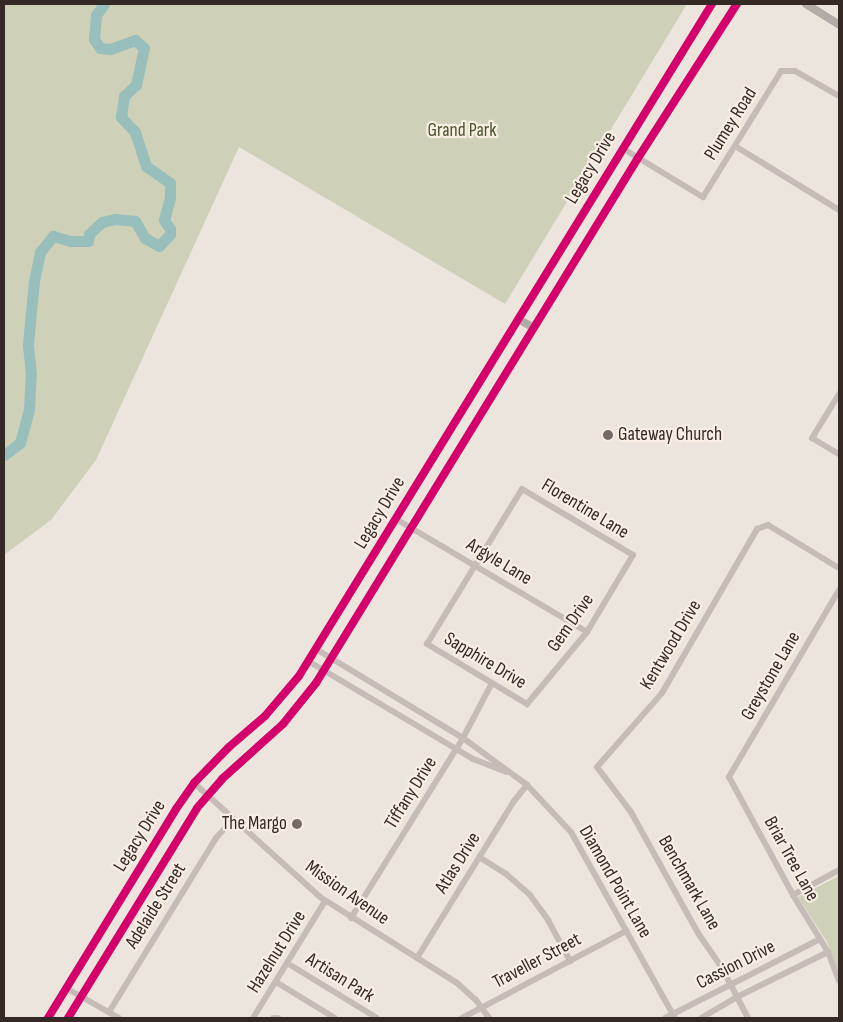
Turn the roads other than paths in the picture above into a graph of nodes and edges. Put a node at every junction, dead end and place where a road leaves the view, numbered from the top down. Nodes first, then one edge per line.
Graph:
1 (712, 4) edge
2 (738, 4) edge
3 (806, 4) edge
4 (839, 25) edge
5 (839, 96) edge
6 (735, 146) junction
7 (622, 148) junction
8 (638, 158) junction
9 (839, 210) edge
10 (518, 319) junction
11 (534, 328) junction
12 (839, 394) edge
13 (839, 454) edge
14 (396, 518) junction
15 (411, 528) junction
16 (633, 555) joint
17 (475, 565) junction
18 (839, 568) edge
19 (839, 590) edge
20 (587, 632) junction
21 (316, 649) junction
22 (331, 659) junction
23 (308, 660) junction
24 (324, 670) junction
25 (492, 683) junction
26 (527, 704) joint
27 (463, 738) junction
28 (456, 749) junction
29 (597, 767) joint
30 (513, 774) junction
31 (729, 777) joint
32 (194, 783) junction
33 (527, 785) junction
34 (208, 794) junction
35 (233, 819) junction
36 (480, 857) junction
37 (839, 870) edge
38 (793, 896) junction
39 (326, 901) junction
40 (351, 918) junction
41 (626, 932) junction
42 (820, 939) junction
43 (828, 952) junction
44 (417, 958) junction
45 (570, 961) junction
46 (287, 963) junction
47 (839, 981) edge
48 (276, 982) junction
49 (730, 985) junction
50 (66, 988) junction
51 (81, 996) junction
52 (737, 997) junction
53 (482, 1007) junction
54 (109, 1012) junction
55 (674, 1016) edge
56 (48, 1018) edge
57 (68, 1018) edge
58 (119, 1018) edge
59 (253, 1018) edge
60 (273, 1018) edge
61 (278, 1018) edge
62 (335, 1018) edge
63 (377, 1018) edge
64 (462, 1018) edge
65 (489, 1018) edge
66 (665, 1018) edge
67 (701, 1018) edge
68 (748, 1018) edge

1 - 7 main road, Legacy Drive
2 - 8 main road, Legacy Drive
3 - 4 main road
5 - 6 street, Plumey Road
6 - 8 street, Plumey Road
6 - 9 street
7 - 8 street
7 - 10 main road, Legacy Drive
8 - 11 main road, Legacy Drive
10 - 11 main road
10 - 14 main road, Legacy Drive
11 - 15 main road, Legacy Drive
12 - 13 street
14 - 15 street, Argyle Lane
14 - 21 main road, Legacy Drive
15 - 17 street, Argyle Lane
15 - 22 main road, Legacy Drive
16 - 17 street, Florentine Lane
16 - 20 street, Gem Drive
17 - 20 street, Argyle Lane
17 - 25 street, Sapphire Drive
18 - 29 street, Kentwood Drive
19 - 31 street, Greystone Lane
20 - 26 street, Gem Drive
21 - 22 street, Diamond Point Lane
21 - 23 main road, Legacy Drive
22 - 24 main road, Legacy Drive
22 - 27 street, Diamond Point Lane
23 - 24 street, Diamond Point Lane
23 - 32 main road, Legacy Drive
24 - 28 street, Diamond Point Lane
24 - 34 main road, Legacy Drive
25 - 26 street, Sapphire Drive
25 - 27 street, Tiffany Drive
27 - 28 street, Tiffany Drive
27 - 30 street, Diamond Point Lane
28 - 30 street, Diamond Point Lane
28 - 40 street, Tiffany Drive
29 - 49 street, Benchmark Lane
30 - 33 street, Diamond Point Lane
31 - 38 street, Briar Tree Lane
32 - 34 street, Mission Avenue
32 - 50 main road, Legacy Drive
33 - 36 street, Atlas Drive
33 - 41 street, Diamond Point Lane
34 - 35 street, Mission Avenue
34 - 51 main road, Legacy Drive
35 - 39 street, Mission Avenue
35 - 54 street, Adelaide Street
36 - 44 street, Atlas Drive
36 - 45 street
37 - 38 street
38 - 42 street, Briar Tree Lane
39 - 40 street, Mission Avenue
39 - 46 street, Hazelnut Drive
40 - 44 street, Mission Avenue
41 - 45 street, Traveller Street
41 - 55 street, Diamond Point Lane
42 - 43 street, Briar Tree Lane
42 - 49 street, Cassion Drive
43 - 47 street, Briar Tree Lane
43 - 52 street, Cassion Drive
44 - 53 street, Mission Avenue
45 - 53 street, Traveller Street
46 - 48 street, Hazelnut Drive
46 - 63 street, Artisan Park
48 - 59 street, Hazelnut Drive
48 - 62 street, Artisan Park
49 - 52 street, Benchmark Lane
49 - 55 street, Cassion Drive
50 - 51 street
50 - 56 main road, Legacy Drive
51 - 54 street
51 - 57 main road, Legacy Drive
52 - 67 street, Cassion Drive
52 - 68 street, Benchmark Lane
53 - 64 street, Traveller Street
53 - 65 street, Mission Avenue
54 - 58 street
55 - 66 street, Cassion Drive
60 - 61 street

